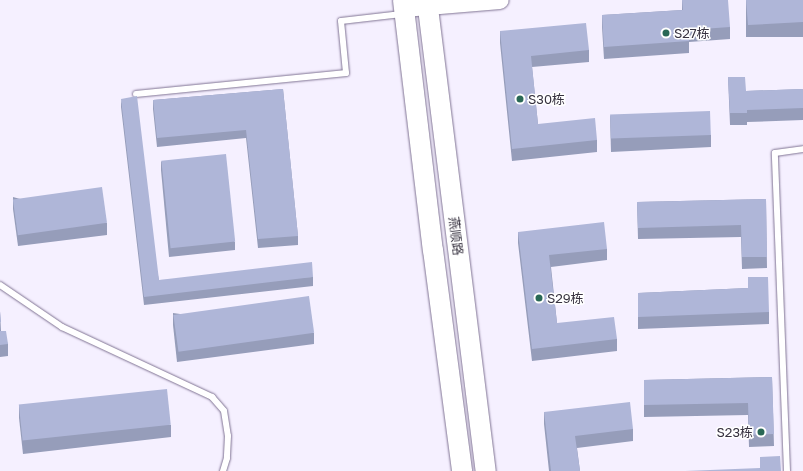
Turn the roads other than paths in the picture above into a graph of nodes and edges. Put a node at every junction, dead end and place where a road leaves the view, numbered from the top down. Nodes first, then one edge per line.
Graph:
1 (500, 0) edge
2 (427, 3) edge
3 (404, 7) edge
4 (136, 94) dead end
5 (803, 148) edge
6 (0, 285) edge
7 (223, 471) edge
8 (462, 471) edge
9 (486, 471) edge
10 (787, 471) edge

1 - 2 street
2 - 3 street
2 - 9 main road, 燕顺路
3 - 4 lane
3 - 8 main road, 燕顺路
5 - 10 lane
6 - 7 lane

